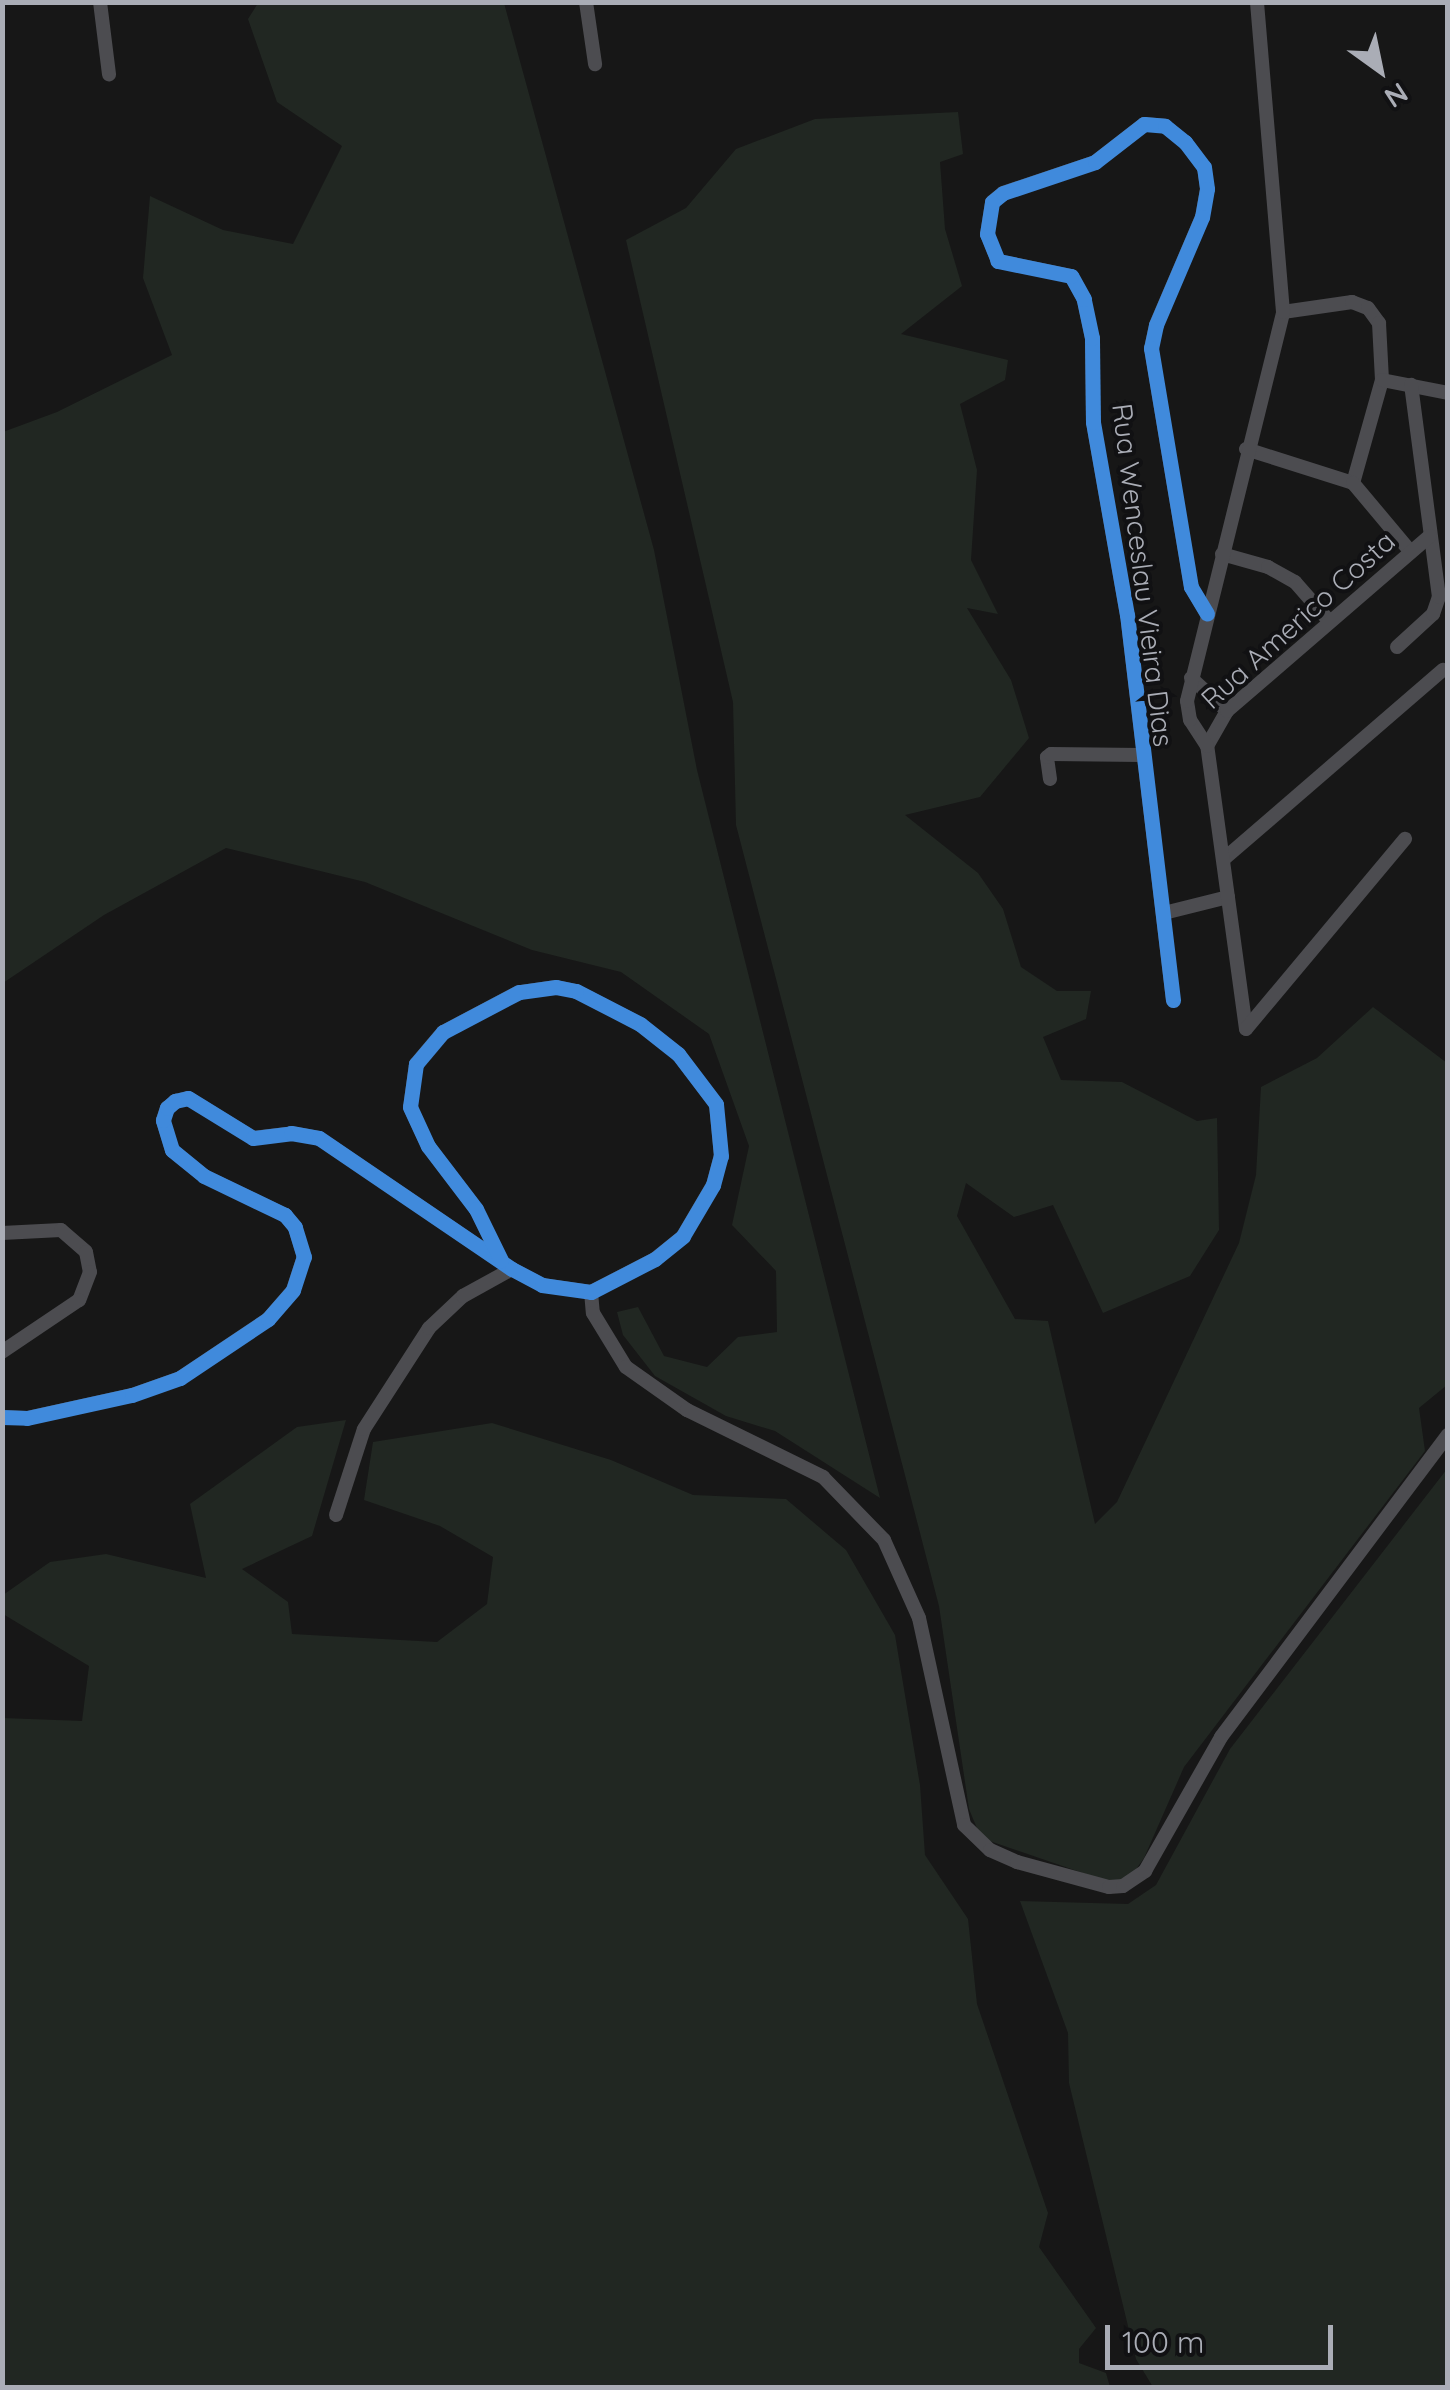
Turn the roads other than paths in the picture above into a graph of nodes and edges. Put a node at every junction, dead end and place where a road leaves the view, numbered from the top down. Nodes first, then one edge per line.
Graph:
1 (100, 2) edge
2 (586, 2) edge
3 (1257, 2) edge
4 (595, 64) dead end
5 (109, 74) dead end
6 (1282, 312) junction
7 (1382, 380) junction
8 (1411, 385) junction
9 (1448, 394) edge
10 (1246, 449) junction
11 (1354, 483) junction
12 (1430, 536) junction
13 (1410, 551) junction
14 (1222, 554) junction
15 (1207, 614) junction
16 (1329, 621) junction
17 (1397, 647) dead end
18 (1444, 670) dead end
19 (1191, 678) junction
20 (1227, 711) junction
21 (1207, 746) junction
22 (1140, 755) junction
23 (1050, 780) dead end
24 (1406, 839) dead end
25 (1225, 858) junction
26 (1228, 897) junction
27 (1164, 913) junction
28 (1173, 1000) dead end
29 (2, 1234) edge
30 (507, 1265) junction
31 (590, 1292) junction
32 (2, 1352) edge
33 (2, 1416) edge
34 (1448, 1435) edge
35 (336, 1515) dead end

1 - 5 street
2 - 4 street
3 - 6 street
6 - 7 street
6 - 10 street
7 - 8 street
7 - 11 street
8 - 9 street
8 - 12 street
10 - 11 street
10 - 14 street
11 - 13 street
12 - 13 street, Rua Americo Costa
12 - 17 street
13 - 16 street, Rua Americo Costa
14 - 15 street
14 - 16 street
15 - 19 street
15 - 22 street, Rua Wenceslau Vieira Dias
16 - 20 street, Rua Americo Costa
18 - 25 street
19 - 20 street
19 - 21 street
20 - 21 street, Rua Americo Costa
21 - 25 street
22 - 23 street
22 - 27 street, Rua Wenceslau Vieira Dias
24 - 26 street
25 - 26 street
26 - 27 street
27 - 28 street, Rua Wenceslau Vieira Dias
29 - 32 street
30 - 31 street
30 - 31 street
30 - 33 street
30 - 35 street
31 - 34 street

